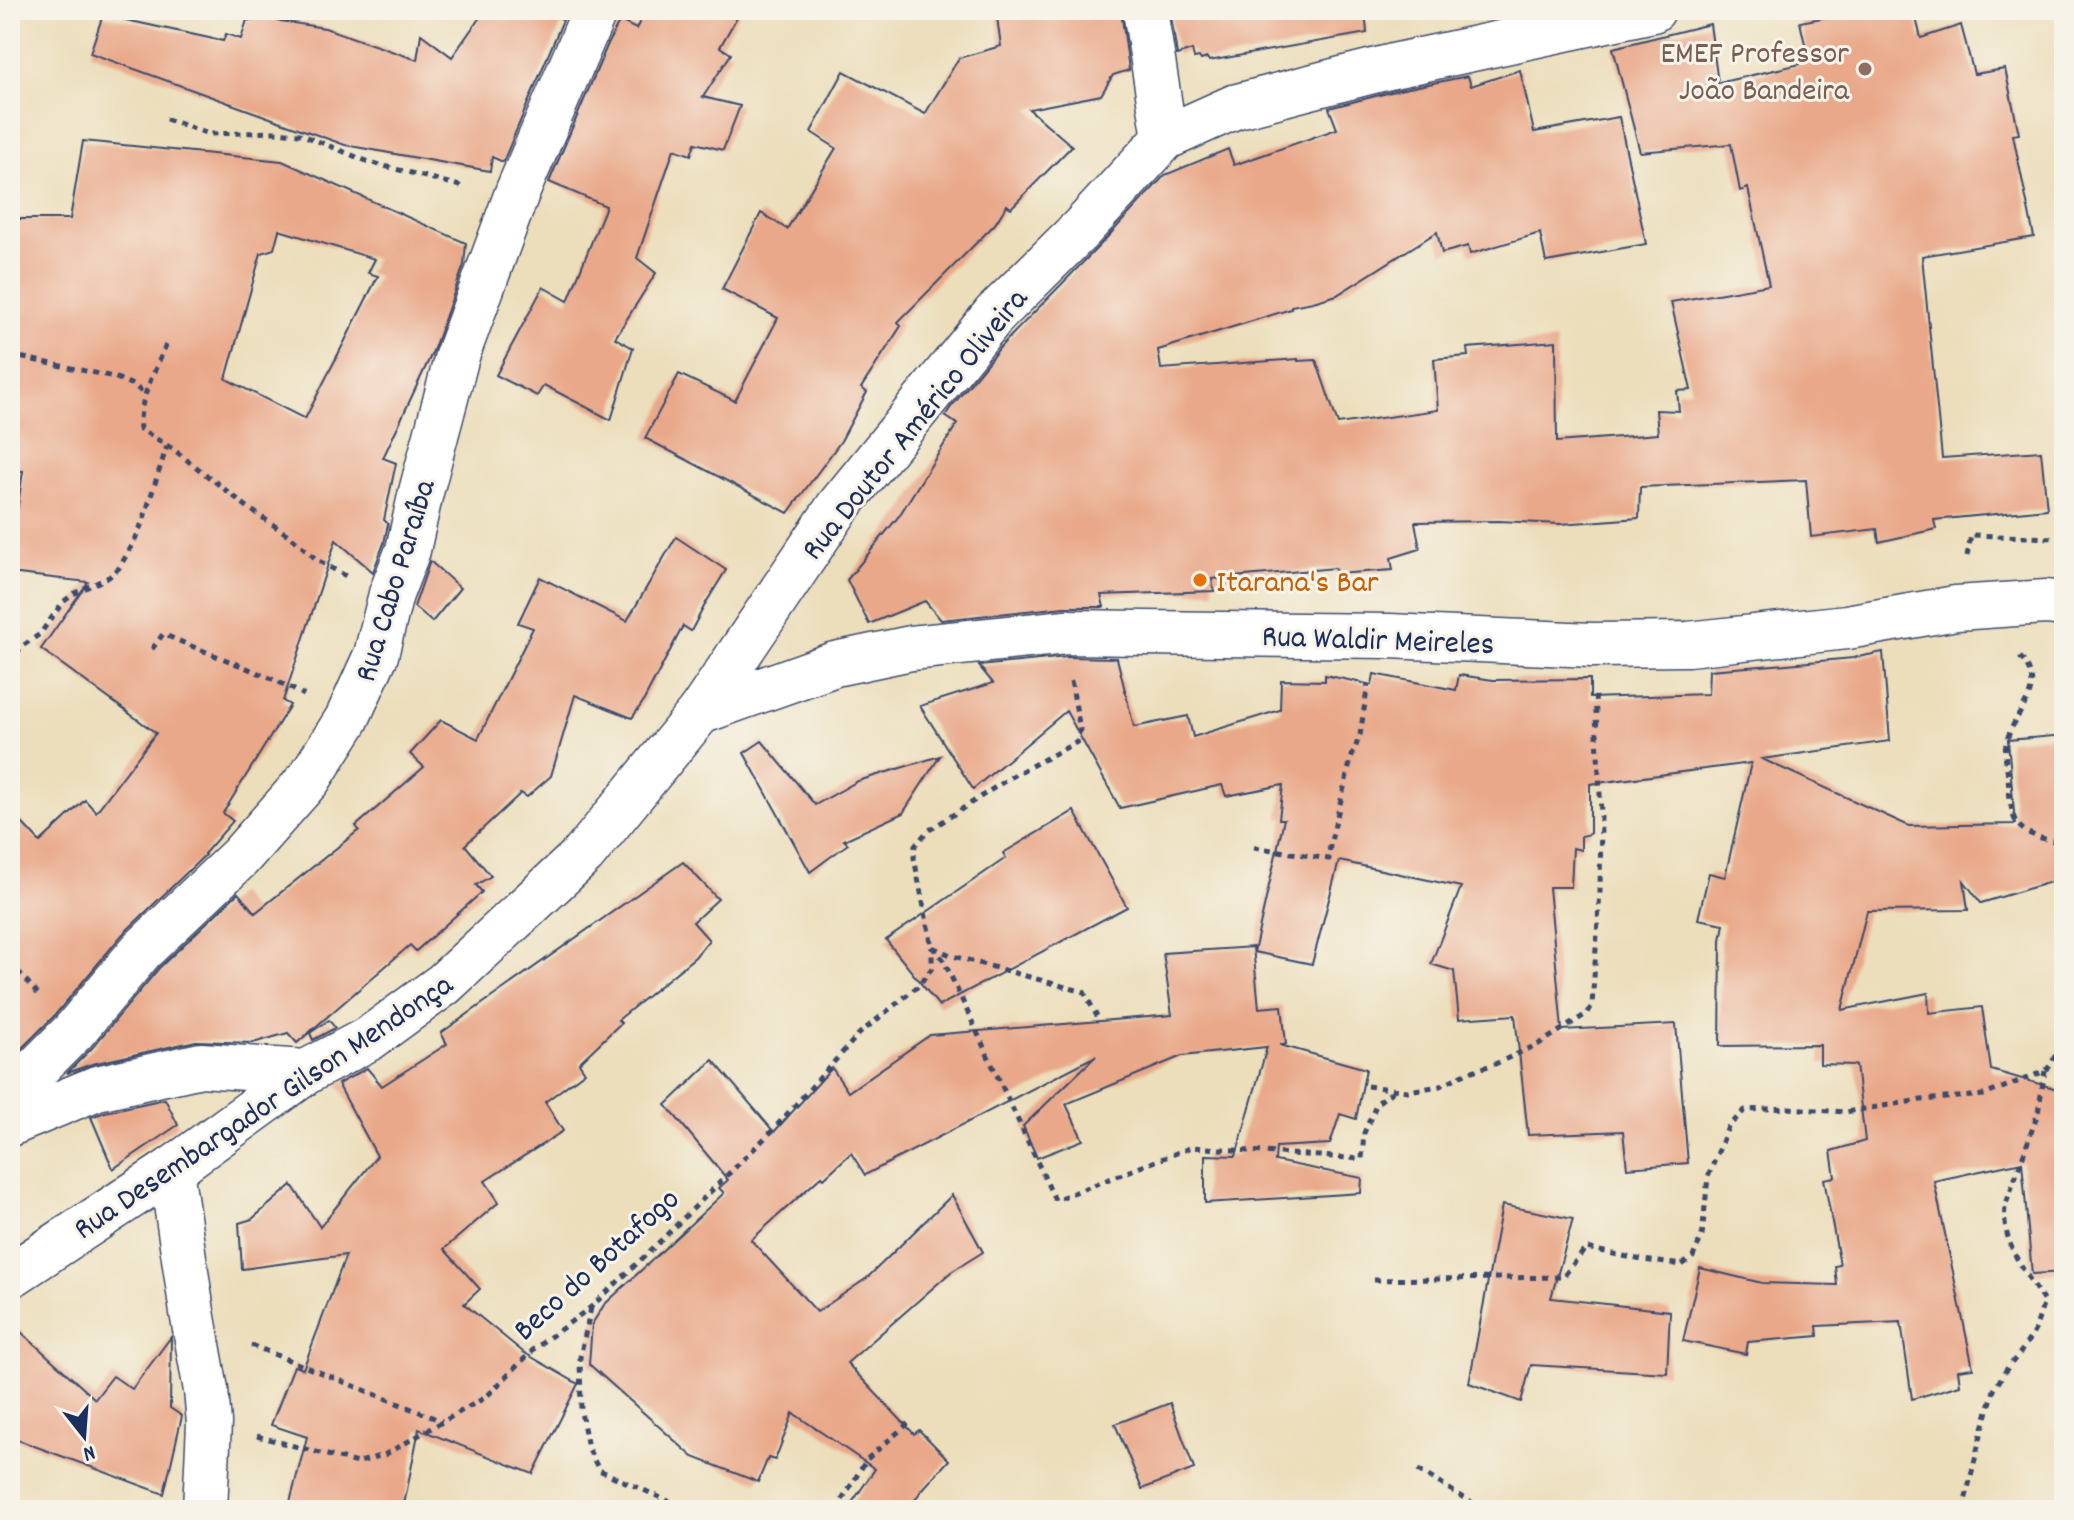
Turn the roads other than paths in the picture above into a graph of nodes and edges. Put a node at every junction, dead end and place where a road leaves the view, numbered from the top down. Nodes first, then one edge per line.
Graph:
1 (595, 10) edge
2 (1145, 10) edge
3 (1653, 10) edge
4 (1165, 138) junction
5 (2064, 604) edge
6 (700, 712) junction
7 (306, 1072) junction
8 (10, 1095) edge
9 (10, 1124) edge
10 (171, 1170) junction
11 (10, 1276) edge
12 (205, 1510) edge

1 - 8 street, Rua Cabo Paraíba
2 - 4 street
3 - 4 street, Rua Doutor Américo Oliveira
4 - 6 street, Rua Doutor Américo Oliveira
5 - 6 street, Rua Waldir Meireles
6 - 7 street, Rua Desembargador Gilson Mendonça
7 - 9 street
7 - 10 street, Rua Desembargador Gilson Mendonça
10 - 11 street, Rua Desembargador Gilson Mendonça
10 - 12 street

